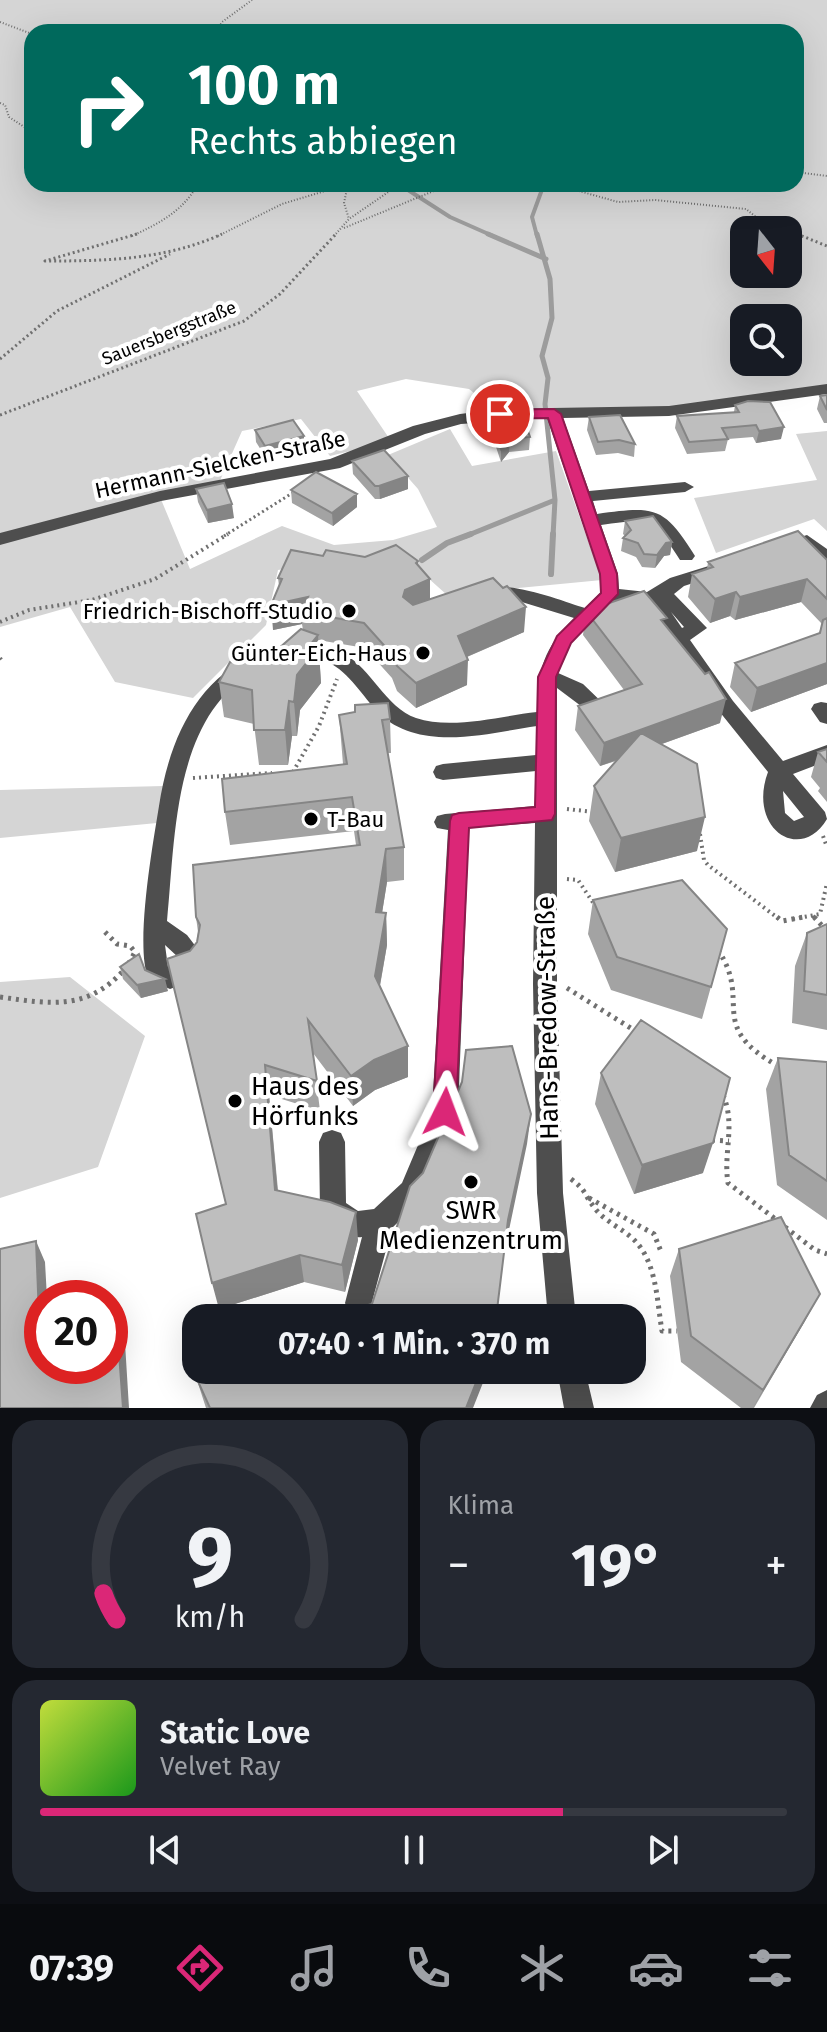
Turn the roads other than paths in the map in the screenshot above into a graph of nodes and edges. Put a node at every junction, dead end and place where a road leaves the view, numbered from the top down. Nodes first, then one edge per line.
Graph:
1 (827, 389) edge
2 (548, 414) junction
3 (685, 487) dead end
4 (580, 497) junction
5 (589, 521) junction
6 (0, 539) edge
7 (766, 554) edge
8 (686, 556) dead end
9 (827, 559) edge
10 (739, 563) edge
11 (610, 594) junction
12 (656, 596) junction
13 (468, 600) edge
14 (587, 615) junction
15 (547, 677) junction
16 (600, 710) edge
17 (544, 718) junction
18 (827, 753) edge
19 (546, 762) junction
20 (443, 772) dead end
21 (545, 811) junction
22 (155, 925) dead end
23 (332, 1142) dead end
24 (380, 1221) junction
25 (359, 1303) dead end
26 (561, 1304) edge
27 (574, 1384) edge
28 (579, 1408) edge

1 - 2 street, Hermann-Sielcken-Straße
2 - 4 street
2 - 6 street, Hermann-Sielcken-Straße
3 - 4 street
4 - 5 street
5 - 8 street
5 - 11 street
7 - 9 street
10 - 12 street
11 - 12 street
11 - 14 street, Hans-Bredow-Straße
12 - 18 street
13 - 14 street
14 - 15 street, Hans-Bredow-Straße
15 - 16 street
15 - 17 street, Hans-Bredow-Straße
17 - 19 street, Hans-Bredow-Straße
17 - 22 street
19 - 20 street
19 - 21 street, Hans-Bredow-Straße
21 - 24 street
21 - 26 street, Hans-Bredow-Straße
23 - 24 street
24 - 25 street
27 - 28 street

